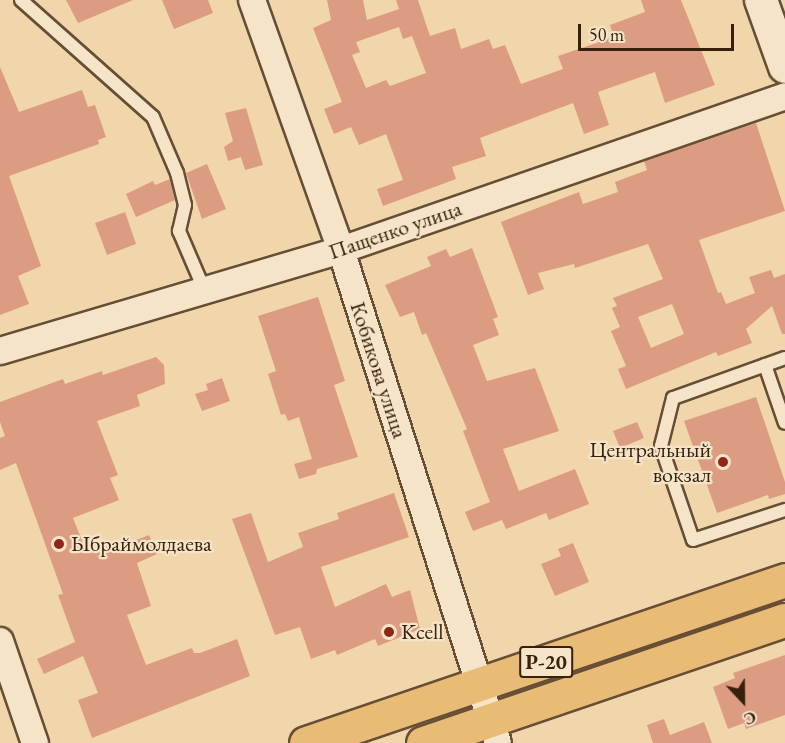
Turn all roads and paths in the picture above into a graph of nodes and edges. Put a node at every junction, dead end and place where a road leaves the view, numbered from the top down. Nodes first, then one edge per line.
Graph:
1 (21, 0) edge
2 (252, 0) edge
3 (761, 0) edge
4 (785, 67) edge
5 (785, 96) edge
6 (340, 250) junction
7 (204, 289) junction
8 (0, 351) edge
9 (785, 358) edge
10 (765, 365) junction
11 (785, 423) edge
12 (785, 510) edge
13 (785, 580) edge
14 (785, 620) edge
15 (0, 641) edge
16 (479, 685) junction
17 (494, 732) edge
18 (35, 743) edge
19 (306, 743) edge
20 (423, 743) edge

1 - 7 lane
2 - 6 street, Кобикова улица
3 - 4 street
5 - 6 street, Пащенко улица
6 - 7 street, Пащенко улица
6 - 16 street, Кобикова улица
7 - 8 street, Пащенко улица
9 - 10 lane
10 - 11 lane
10 - 12 lane
13 - 16 highway, Р-20
14 - 17 highway
15 - 18 street
16 - 17 street, Кобикова улица
16 - 19 highway, Р-20
17 - 20 highway

